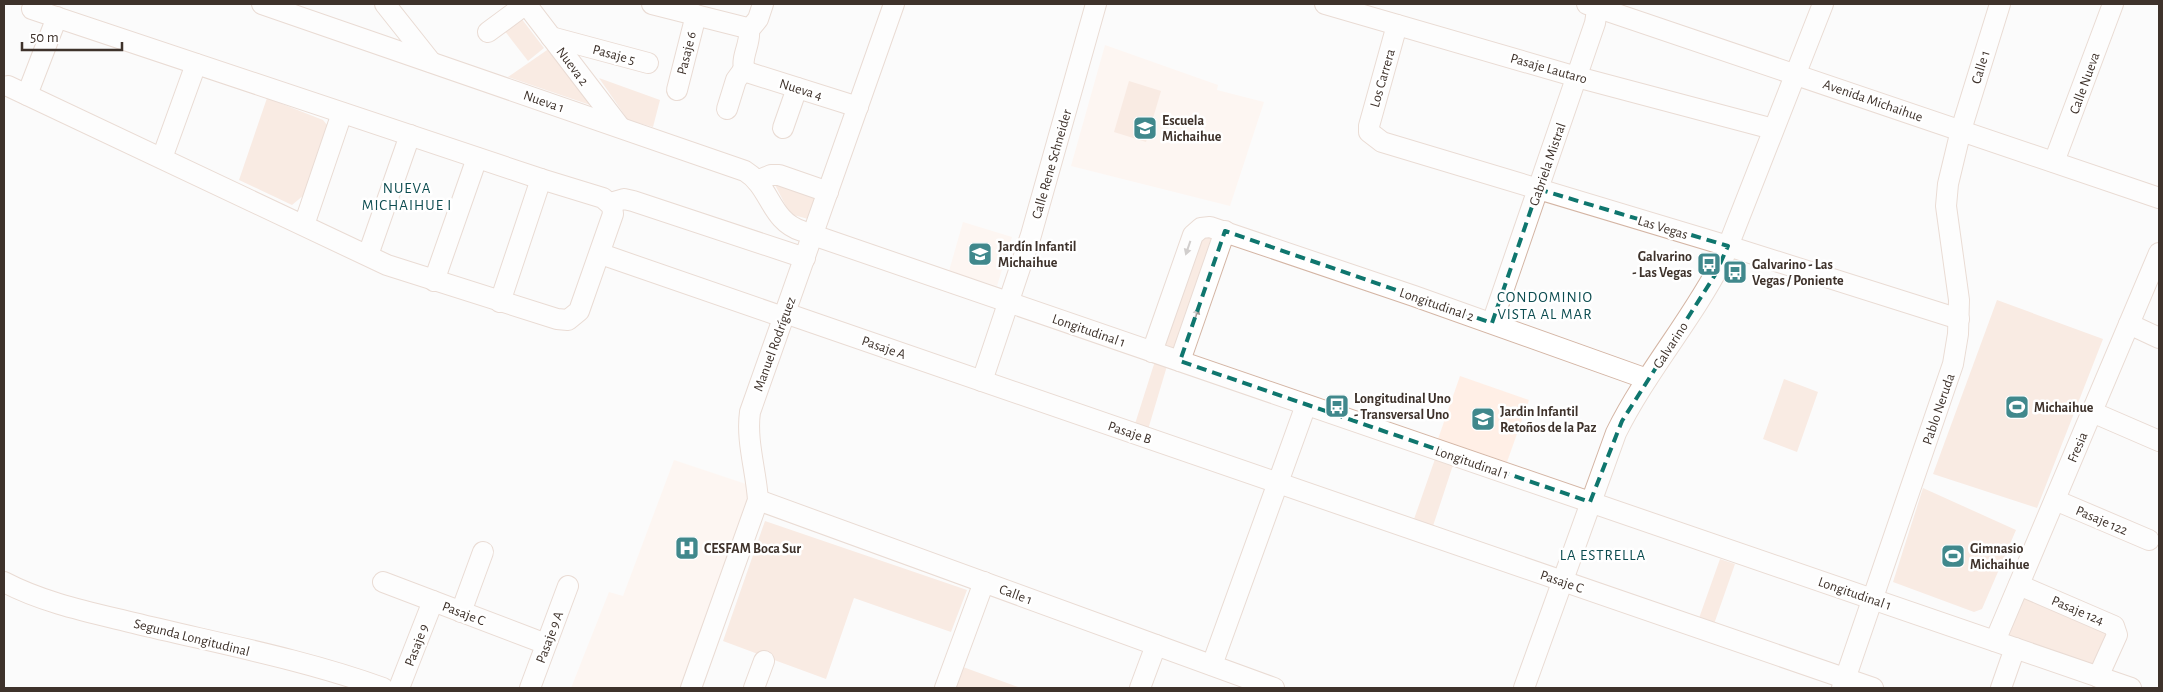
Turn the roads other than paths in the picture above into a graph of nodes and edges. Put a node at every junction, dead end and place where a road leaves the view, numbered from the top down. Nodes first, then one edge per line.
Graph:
1 (262, 4) edge
2 (386, 4) edge
3 (526, 4) edge
4 (652, 4) edge
5 (763, 4) edge
6 (894, 4) edge
7 (1096, 4) edge
8 (1325, 4) edge
9 (1823, 4) edge
10 (2000, 4) edge
11 (2113, 4) edge
12 (1594, 5) edge
13 (32, 8) dead end
14 (1369, 10) edge
15 (696, 15) junction
16 (56, 17) junction
17 (1397, 25) junction
18 (749, 30) junction
19 (488, 32) dead end
20 (551, 37) junction
21 (431, 62) junction
22 (648, 63) dead end
23 (196, 64) junction
24 (744, 69) junction
25 (1795, 73) junction
26 (1577, 77) junction
27 (8, 86) dead end
28 (797, 88) junction
29 (677, 90) dead end
30 (27, 95) junction
31 (858, 107) junction
32 (727, 109) dead end
33 (342, 112) junction
34 (620, 127) junction
35 (783, 128) dead end
36 (1773, 129) junction
37 (1960, 130) junction
38 (1369, 132) joint
39 (410, 135) junction
40 (162, 158) junction
41 (477, 158) junction
42 (2054, 162) junction
43 (541, 179) junction
44 (757, 181) junction
45 (1538, 189) junction
46 (828, 192) junction
47 (2159, 198) edge
48 (610, 203) junction
49 (304, 225) junction
50 (1225, 231) junction
51 (807, 233) junction
52 (1728, 246) junction
53 (2159, 253) edge
54 (601, 254) junction
55 (368, 255) junction
56 (805, 258) junction
57 (434, 281) junction
58 (500, 302) junction
59 (1009, 303) junction
60 (784, 315) junction
61 (1959, 319) junction
62 (1492, 324) junction
63 (2129, 324) junction
64 (2159, 338) edge
65 (1152, 352) junction
66 (1180, 362) junction
67 (1647, 379) junction
68 (982, 381) junction
69 (1306, 405) junction
70 (2092, 412) junction
71 (2159, 440) edge
72 (1278, 483) junction
73 (758, 500) junction
74 (2055, 500) junction
75 (1590, 502) junction
76 (2149, 540) dead end
77 (484, 552) dead end
78 (1562, 581) junction
79 (4, 582) edge
80 (383, 582) dead end
81 (984, 582) junction
82 (2018, 585) junction
83 (568, 586) dead end
84 (1872, 600) junction
85 (433, 601) junction
86 (461, 612) junction
87 (1995, 641) junction
88 (546, 644) junction
89 (1156, 645) junction
90 (2015, 648) junction
91 (764, 661) dead end
92 (1212, 665) junction
93 (2098, 677) junction
94 (1844, 683) edge
95 (2122, 687) edge
96 (383, 688) edge
97 (400, 688) edge
98 (530, 688) edge
99 (690, 688) edge
100 (754, 688) edge
101 (945, 688) edge
102 (1140, 688) edge
103 (1274, 688) edge
104 (1524, 688) edge
105 (1873, 688) edge
106 (2001, 688) edge

1 - 21 street, Nueva 1
2 - 21 street
3 - 19 street
3 - 20 street, Nueva 2
4 - 15 street
5 - 18 street
6 - 31 street, Manuel Rodríguez
7 - 59 street, Calle Rene Schneider
8 - 14 street, Pasaje Lautaro
9 - 25 street, Galvarino
10 - 37 street, Calle 1
11 - 42 street, Calle Nueva
12 - 25 street, Avenida Michaihue
12 - 26 street, Gabriela Mistral
13 - 16 street
14 - 17 street, Pasaje Lautaro
15 - 18 street
15 - 29 street, Pasaje 6
16 - 23 street
16 - 30 street
17 - 26 street, Pasaje Lautaro
17 - 38 street, Los Carrera
18 - 24 street
20 - 22 street, Pasaje 5
20 - 34 street, Nueva 2
21 - 34 street, Nueva 1
23 - 33 street
23 - 40 street
24 - 28 street, Nueva 4
24 - 32 street
25 - 36 street, Galvarino
25 - 37 street, Avenida Michaihue
26 - 36 street, Pasaje Lautaro
26 - 45 street, Gabriela Mistral
27 - 30 street
28 - 31 street, Nueva 4
28 - 35 street
30 - 40 street
31 - 46 street, Manuel Rodríguez
33 - 39 street
33 - 49 street
34 - 44 street, Nueva 1
36 - 52 street, Galvarino
37 - 42 street, Avenida Michaihue
37 - 61 street, Pablo Neruda
38 - 45 street, Las Vegas
39 - 41 street
39 - 55 street
40 - 49 street
41 - 43 street
41 - 57 street
42 - 47 street, Avenida Michaihue
43 - 48 street
43 - 58 street
44 - 46 street
44 - 51 street, Nueva 1
45 - 52 street, Las Vegas
45 - 62 street, Gabriela Mistral
46 - 51 street, Manuel Rodríguez
48 - 54 street
48 - 56 street
49 - 55 street
50 - 62 street, Longitudinal 2
50 -> 65 street, Longitudinal 2
66 -> 50 street
51 - 56 street, Manuel Rodríguez
51 - 59 street, Longitudinal 1
52 - 61 street, Las Vegas
52 - 67 street, Galvarino
53 - 63 street, Fresia
54 - 58 street
54 - 60 street, Pasaje A
55 - 57 street
56 - 60 street, Manuel Rodríguez
57 - 58 street
59 - 65 street, Longitudinal 1
59 - 68 street, Calle Rene Schneider
60 - 68 street, Pasaje A
60 - 73 street, Manuel Rodríguez
61 - 84 street, Pablo Neruda
62 - 67 street, Longitudinal 2
63 - 64 street
63 - 70 street, Fresia
65 - 66 street, Longitudinal 1
66 - 69 street, Longitudinal 1
67 - 75 street, Galvarino
68 - 72 street, Pasaje B
69 - 72 street
69 - 75 street, Longitudinal 1
70 - 71 street
70 - 74 street, Fresia
72 - 78 street, Pasaje C
72 - 92 street
73 - 81 street, Calle 1
73 - 99 street, Manuel Rodríguez
74 - 76 street, Pasaje 122
74 - 82 street, Fresia
75 - 78 street, Galvarino
75 - 84 street, Longitudinal 1
77 - 86 street
78 - 94 street, Pasaje C
78 - 104 street, Galvarino
79 - 96 street, Segunda Longitudinal
80 - 85 street, Pasaje C
81 - 89 street, Calle 1
81 - 101 street
82 - 87 street, Fresia
82 - 93 street, Pasaje 124
83 - 88 street, Pasaje 9 A
84 - 87 street, Longitudinal 1
84 - 94 street, Pablo Neruda
85 - 86 street, Pasaje C
85 - 97 street, Pasaje 9
86 - 88 street, Pasaje C
87 - 90 street, Longitudinal 1
88 - 98 street, Pasaje 9 A
89 - 92 street, Calle 1
89 - 102 street
90 - 93 street, Longitudinal 1
90 - 106 street
91 - 100 street
92 - 103 street, Calle 1
93 - 95 street, Longitudinal 1
94 - 105 street, Pasaje C

